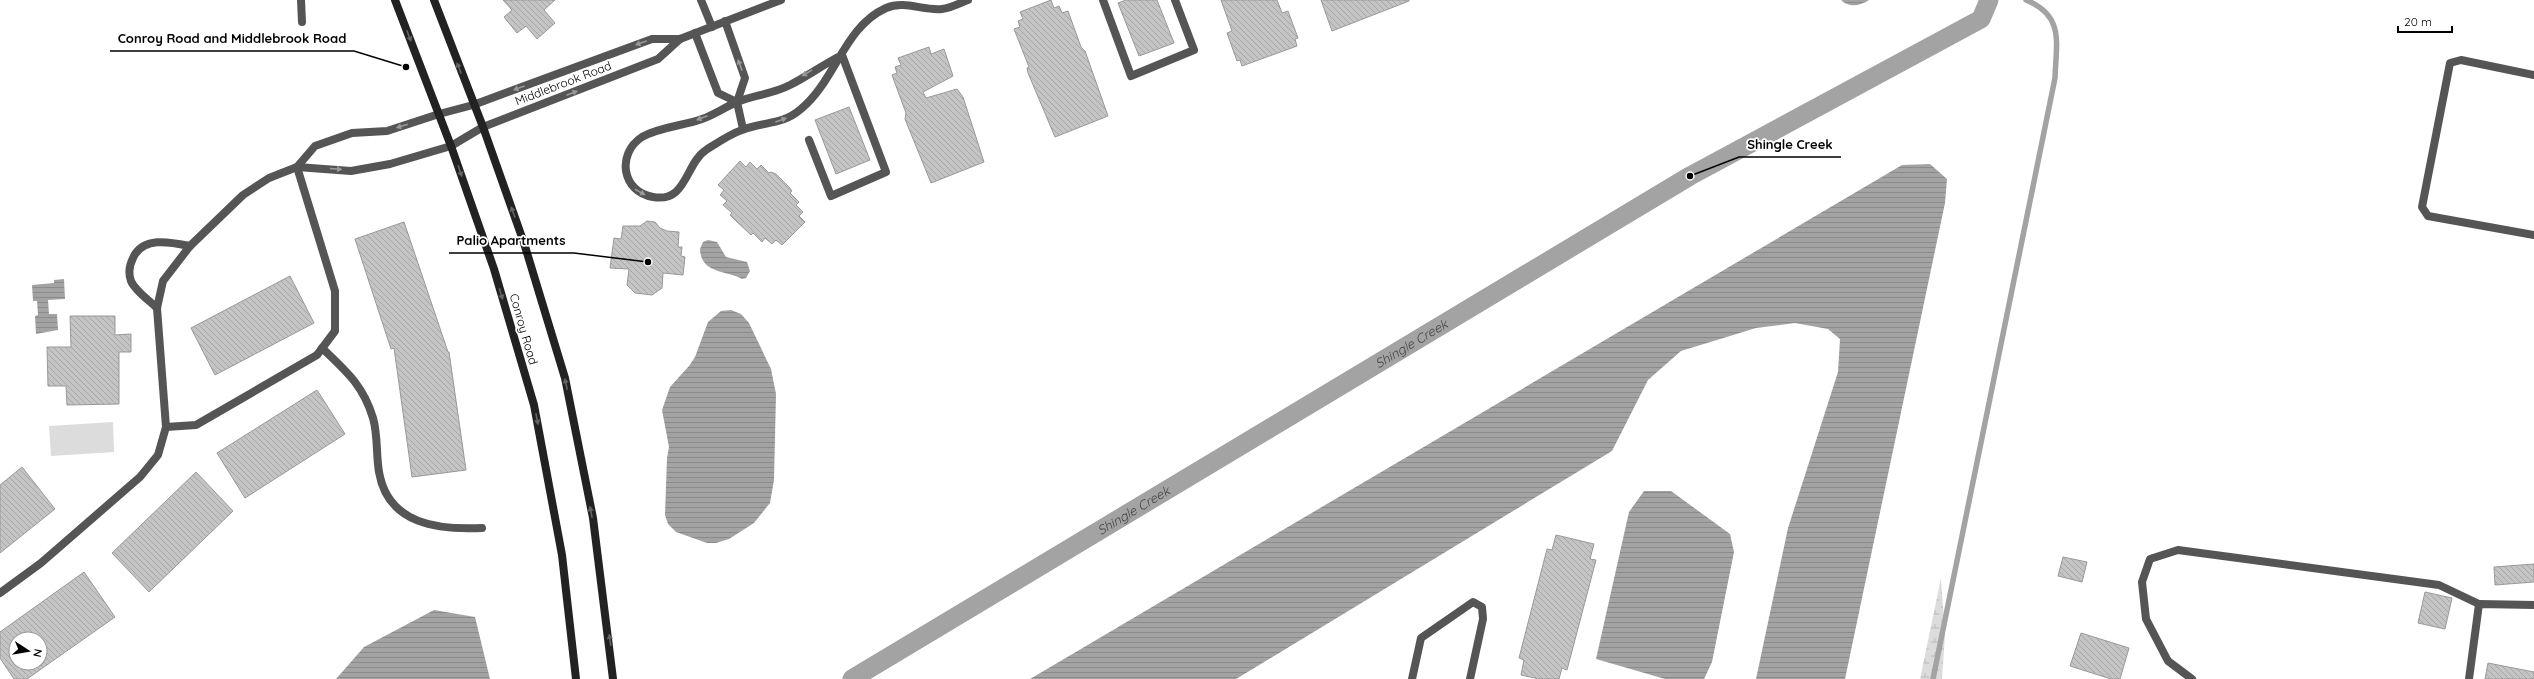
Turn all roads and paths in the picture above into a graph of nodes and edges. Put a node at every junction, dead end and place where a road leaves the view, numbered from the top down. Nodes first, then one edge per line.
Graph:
1 (300, 0) edge
2 (395, 0) edge
3 (434, 0) edge
4 (701, 0) edge
5 (781, 0) edge
6 (968, 0) edge
7 (1103, 0) edge
8 (1175, 0) edge
9 (725, 21) junction
10 (302, 22) dead end
11 (712, 26) junction
12 (695, 33) junction
13 (680, 39) junction
14 (842, 55) junction
15 (2534, 75) edge
16 (737, 102) junction
17 (473, 105) junction
18 (439, 114) junction
19 (483, 127) junction
20 (743, 129) junction
21 (809, 140) dead end
22 (451, 146) junction
23 (297, 166) junction
24 (2534, 235) edge
25 (190, 246) junction
26 (157, 308) junction
27 (322, 348) junction
28 (166, 427) junction
29 (482, 528) dead end
30 (0, 593) edge
31 (2479, 604) junction
32 (2534, 605) edge
33 (576, 679) edge
34 (613, 679) edge
35 (1412, 679) edge
36 (1470, 679) edge
37 (2192, 679) edge
38 (2470, 679) edge

1 - 10 street
2 -> 18 main road, Conroy Road
17 -> 3 main road, Conroy Road
4 - 11 street
5 - 9 street, Middlebrook Road
6 - 14 street
7 - 8 street
9 - 11 street, Middlebrook Road
16 -> 9 street
11 - 12 street, Middlebrook Road
12 - 13 street, Middlebrook Road
12 - 16 street
13 -> 17 street, Middlebrook Road
19 -> 13 street, Middlebrook Road
14 -> 16 street
20 -> 14 street
14 - 21 street
15 - 24 street
16 - 20 street
16 -> 20 street
17 - 18 street, Middlebrook Road
17 - 19 main road, Conroy Road
18 - 22 main road, Conroy Road
18 -> 23 street, Middlebrook Road
19 - 22 street, Middlebrook Road
34 -> 19 main road, Conroy Road
23 -> 22 street, Middlebrook Road
22 -> 33 main road, Conroy Road
23 - 25 street
23 - 27 street
25 - 26 street
25 - 26 street
26 - 28 street
27 - 28 street
27 - 29 street
28 - 30 street
31 - 32 street
31 - 37 street
31 - 38 street
35 - 36 street

